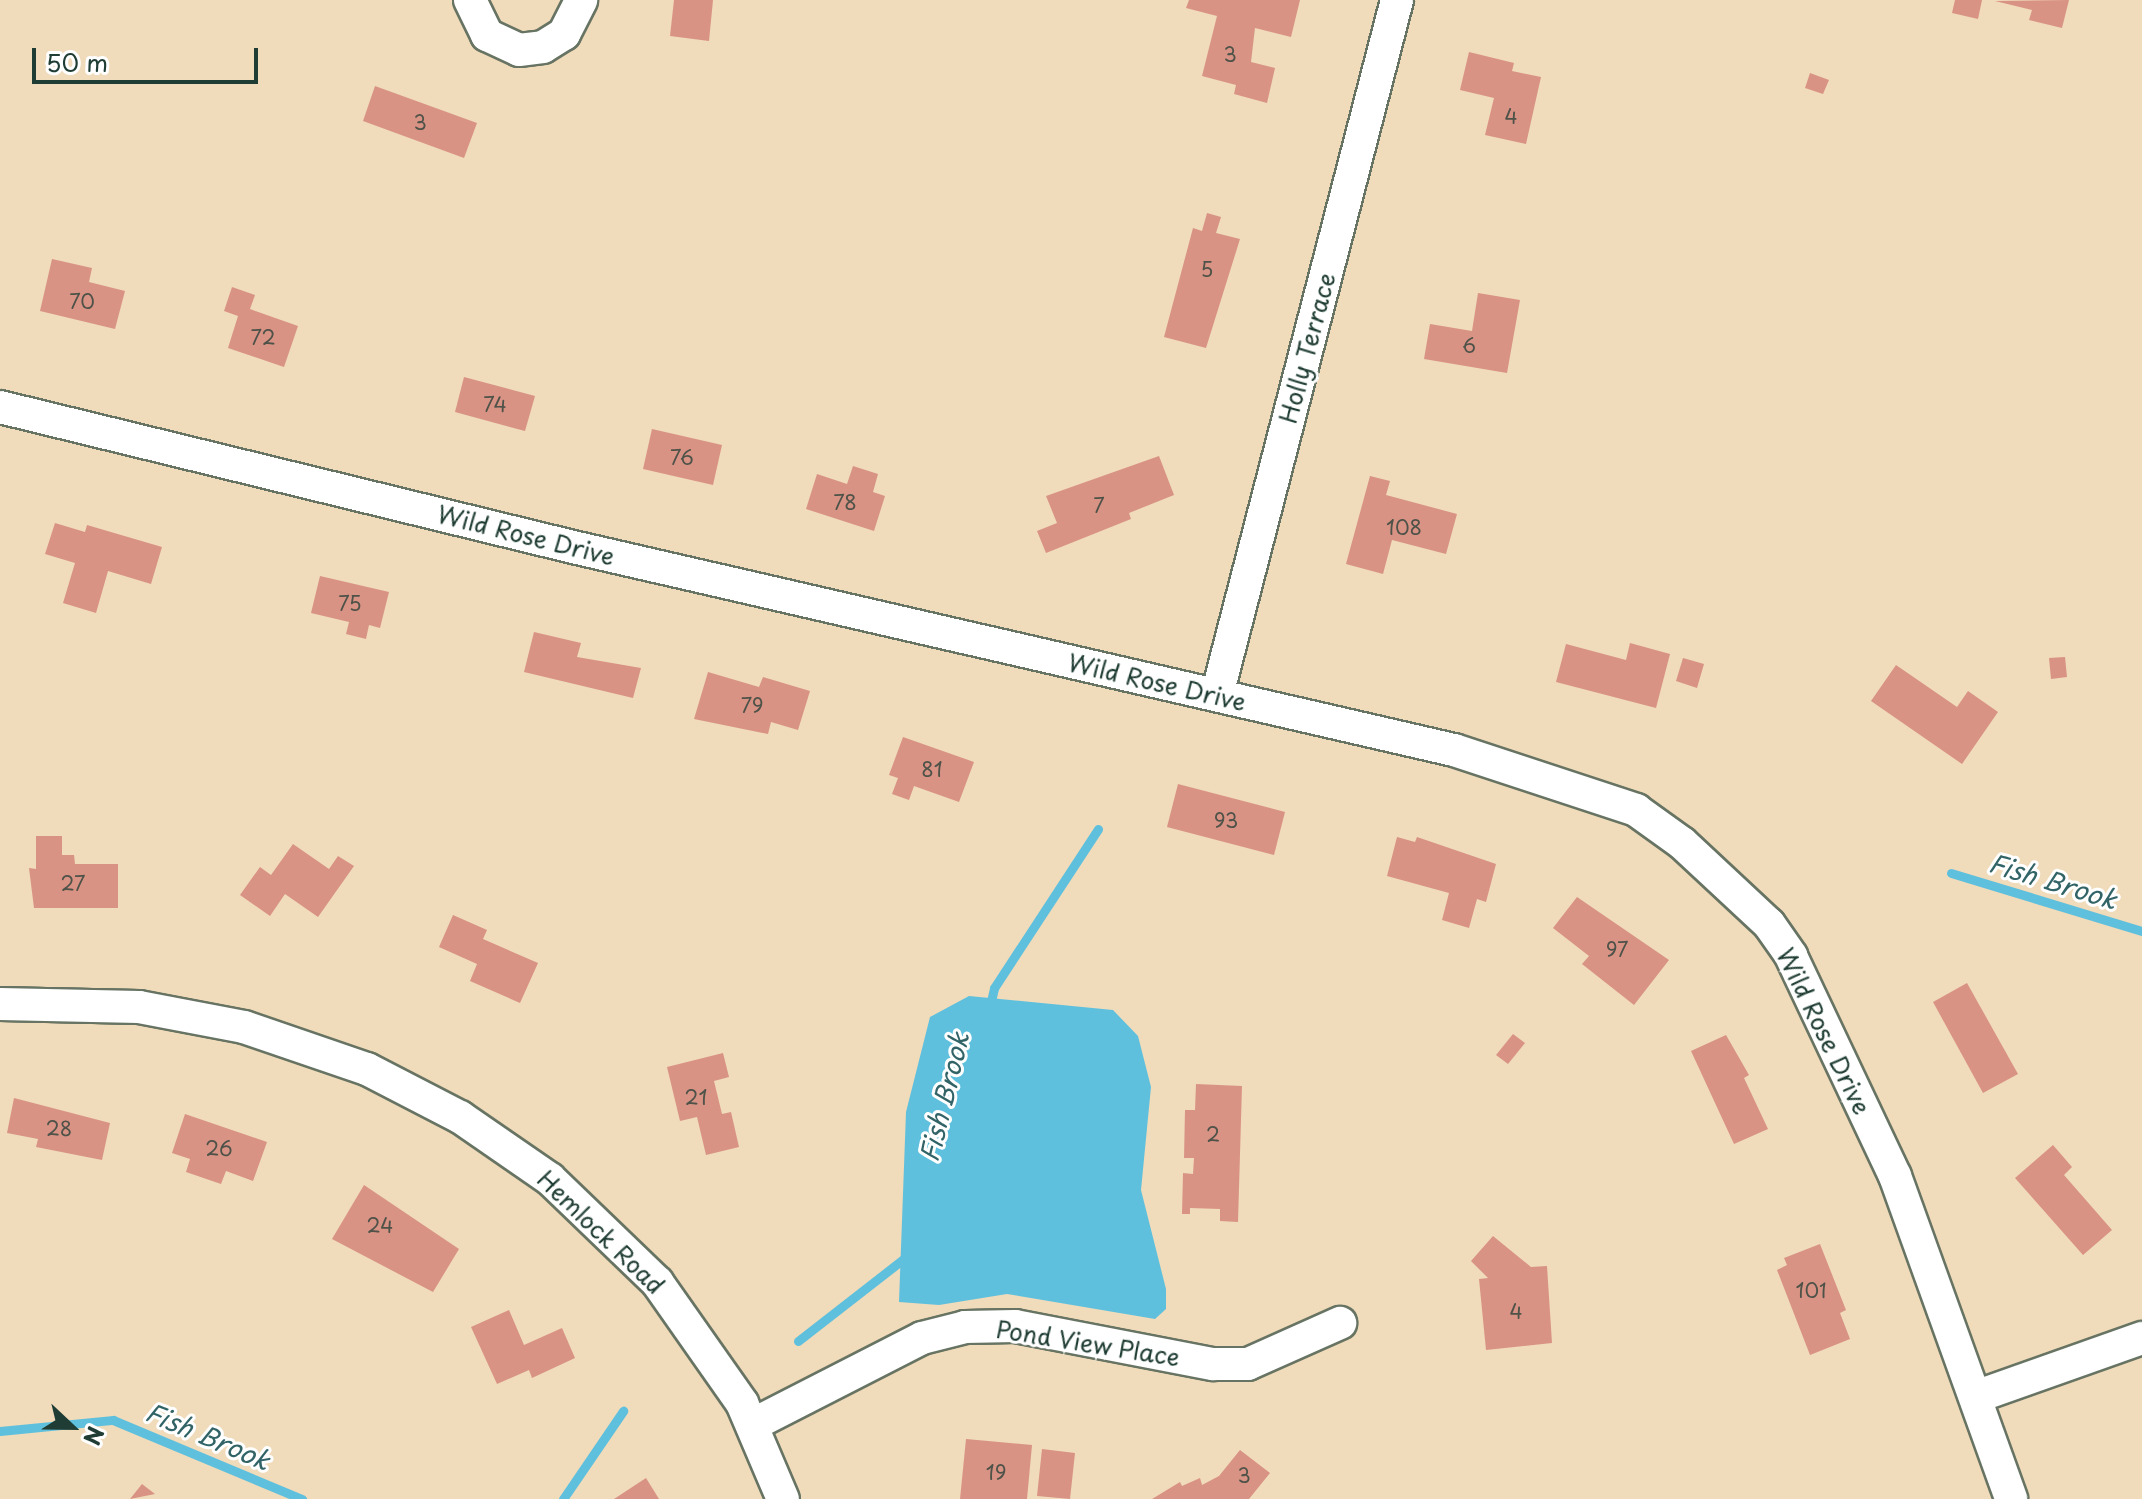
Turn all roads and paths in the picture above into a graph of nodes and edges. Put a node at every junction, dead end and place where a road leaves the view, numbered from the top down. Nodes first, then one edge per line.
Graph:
1 (470, 0) edge
2 (581, 0) edge
3 (1397, 0) edge
4 (0, 407) edge
5 (1217, 695) junction
6 (0, 1004) edge
7 (1340, 1323) dead end
8 (2142, 1338) edge
9 (1978, 1396) junction
10 (752, 1425) junction
11 (783, 1499) edge
12 (2011, 1499) edge

1 - 2 street
3 - 5 street, Holly Terrace
4 - 5 street, Wild Rose Drive
5 - 9 street, Wild Rose Drive
6 - 10 street, Hemlock Road
7 - 10 street, Pond View Place
8 - 9 street
9 - 12 street, Wild Rose Drive
10 - 11 street, Hemlock Road

